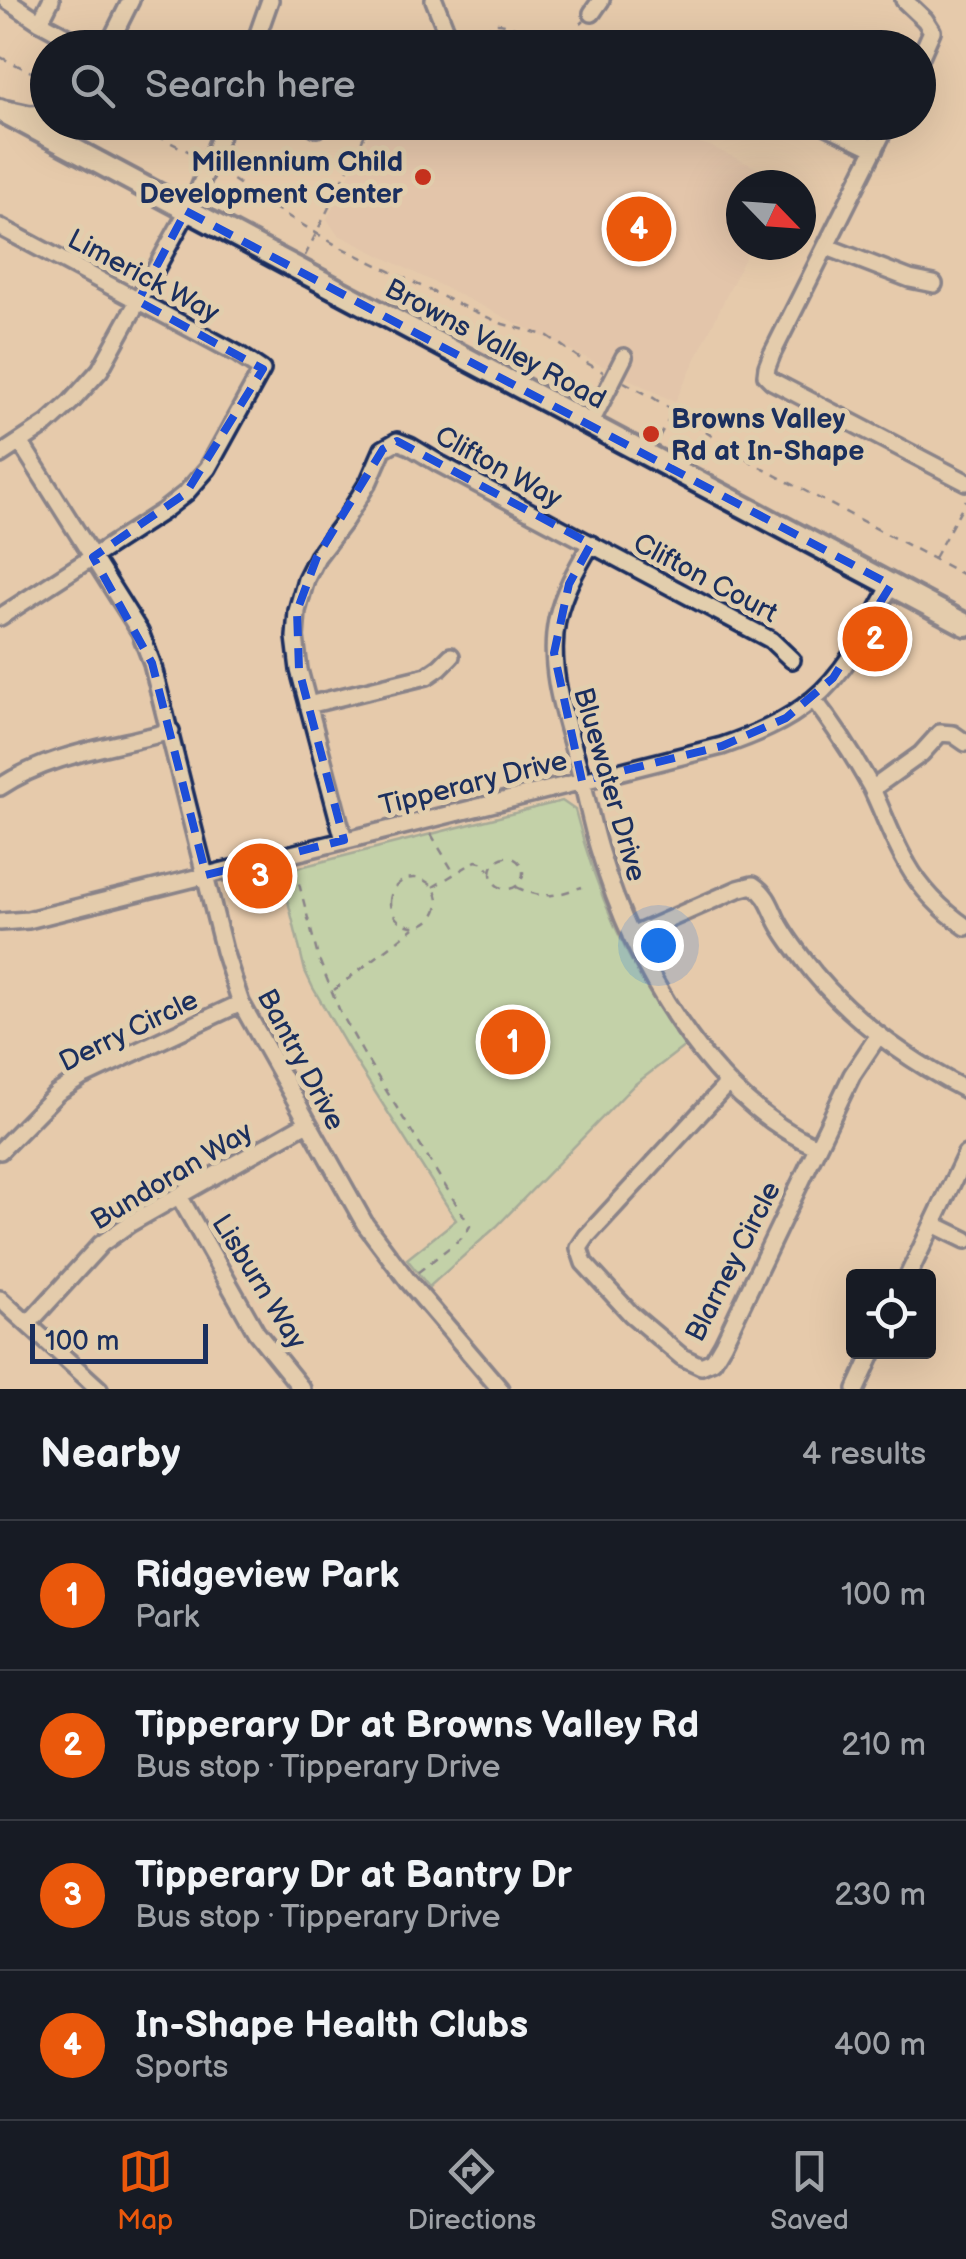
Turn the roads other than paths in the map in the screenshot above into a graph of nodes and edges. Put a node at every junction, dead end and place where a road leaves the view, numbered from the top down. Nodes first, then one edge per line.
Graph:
1 (8, 0) edge
2 (50, 0) edge
3 (131, 0) edge
4 (270, 0) edge
5 (434, 0) edge
6 (904, 0) edge
7 (40, 22) junction
8 (55, 30) edge
9 (117, 30) edge
10 (259, 30) edge
11 (446, 30) edge
12 (931, 30) edge
13 (0, 109) edge
14 (30, 114) edge
15 (30, 125) edge
16 (57, 140) edge
17 (219, 140) edge
18 (855, 140) edge
19 (880, 140) edge
20 (875, 150) junction
21 (186, 211) junction
22 (0, 227) edge
23 (827, 247) junction
24 (934, 284) dead end
25 (138, 301) junction
26 (624, 357) dead end
27 (590, 424) junction
28 (20, 442) junction
29 (0, 455) edge
30 (966, 482) edge
31 (591, 544) junction
32 (93, 558) junction
33 (891, 585) junction
34 (0, 616) edge
35 (966, 625) edge
36 (452, 656) dead end
37 (792, 660) dead end
38 (814, 700) junction
39 (308, 705) junction
40 (171, 731) junction
41 (966, 743) edge
42 (582, 782) junction
43 (0, 787) edge
44 (872, 789) junction
45 (344, 840) junction
46 (206, 875) junction
47 (0, 922) edge
48 (966, 927) edge
49 (631, 936) junction
50 (241, 1003) junction
51 (878, 1036) junction
52 (728, 1083) junction
53 (966, 1090) edge
54 (307, 1122) junction
55 (817, 1148) junction
56 (0, 1151) edge
57 (966, 1154) edge
58 (179, 1196) junction
59 (933, 1224) junction
60 (966, 1240) edge
61 (911, 1269) edge
62 (0, 1299) edge
63 (28, 1324) junction
64 (870, 1359) edge
65 (99, 1389) edge
66 (302, 1389) edge
67 (500, 1389) edge
68 (856, 1389) edge

1 - 7 street
2 - 7 street
3 - 9 street
4 - 10 street
5 - 11 street
6 - 12 street
7 - 8 street
13 - 14 street
13 - 15 main road, Browns Valley Road
16 - 21 main road, Browns Valley Road
17 - 21 street
18 - 20 street
19 - 20 street
20 - 23 street
21 - 25 street
21 - 27 main road, Browns Valley Road
22 - 25 street, Limerick Way
23 - 24 street
23 - 30 street
25 - 28 street
25 - 32 street, Limerick Way
26 - 27 street
27 - 33 main road, Browns Valley Road
28 - 29 street
28 - 32 street, Bantry Drive
31 - 37 street, Clifton Court
31 - 39 street, Clifton Way
31 - 42 street, Bluewater Drive
32 - 34 street
32 - 40 street, Bantry Drive
33 - 35 main road, Browns Valley Road
33 - 38 street, Tipperary Drive
36 - 39 street
38 - 42 street, Tipperary Drive
38 - 44 street
39 - 45 street, Clifton Way
40 - 43 street
40 - 46 street, Bantry Drive
41 - 44 street
42 - 45 street, Tipperary Drive
42 - 49 street, Bluewater Drive
44 - 48 street
45 - 46 street, Tipperary Drive
46 - 47 street, Tipperary Drive
46 - 50 street, Bantry Drive
49 - 51 street
49 - 52 street, Bluewater Drive
50 - 54 street, Bantry Drive
50 - 56 street, Derry Circle
51 - 53 street
51 - 55 street, Blarney Circle
52 - 55 street, Bluewater Drive
52 - 55 street, Blarney Circle
54 - 58 street, Bundoran Way
54 - 67 street, Bantry Drive
57 - 59 street
58 - 63 street, Bundoran Way
58 - 66 street, Lisburn Way
59 - 60 street
59 - 61 street
62 - 63 street
63 - 65 street
64 - 68 street

